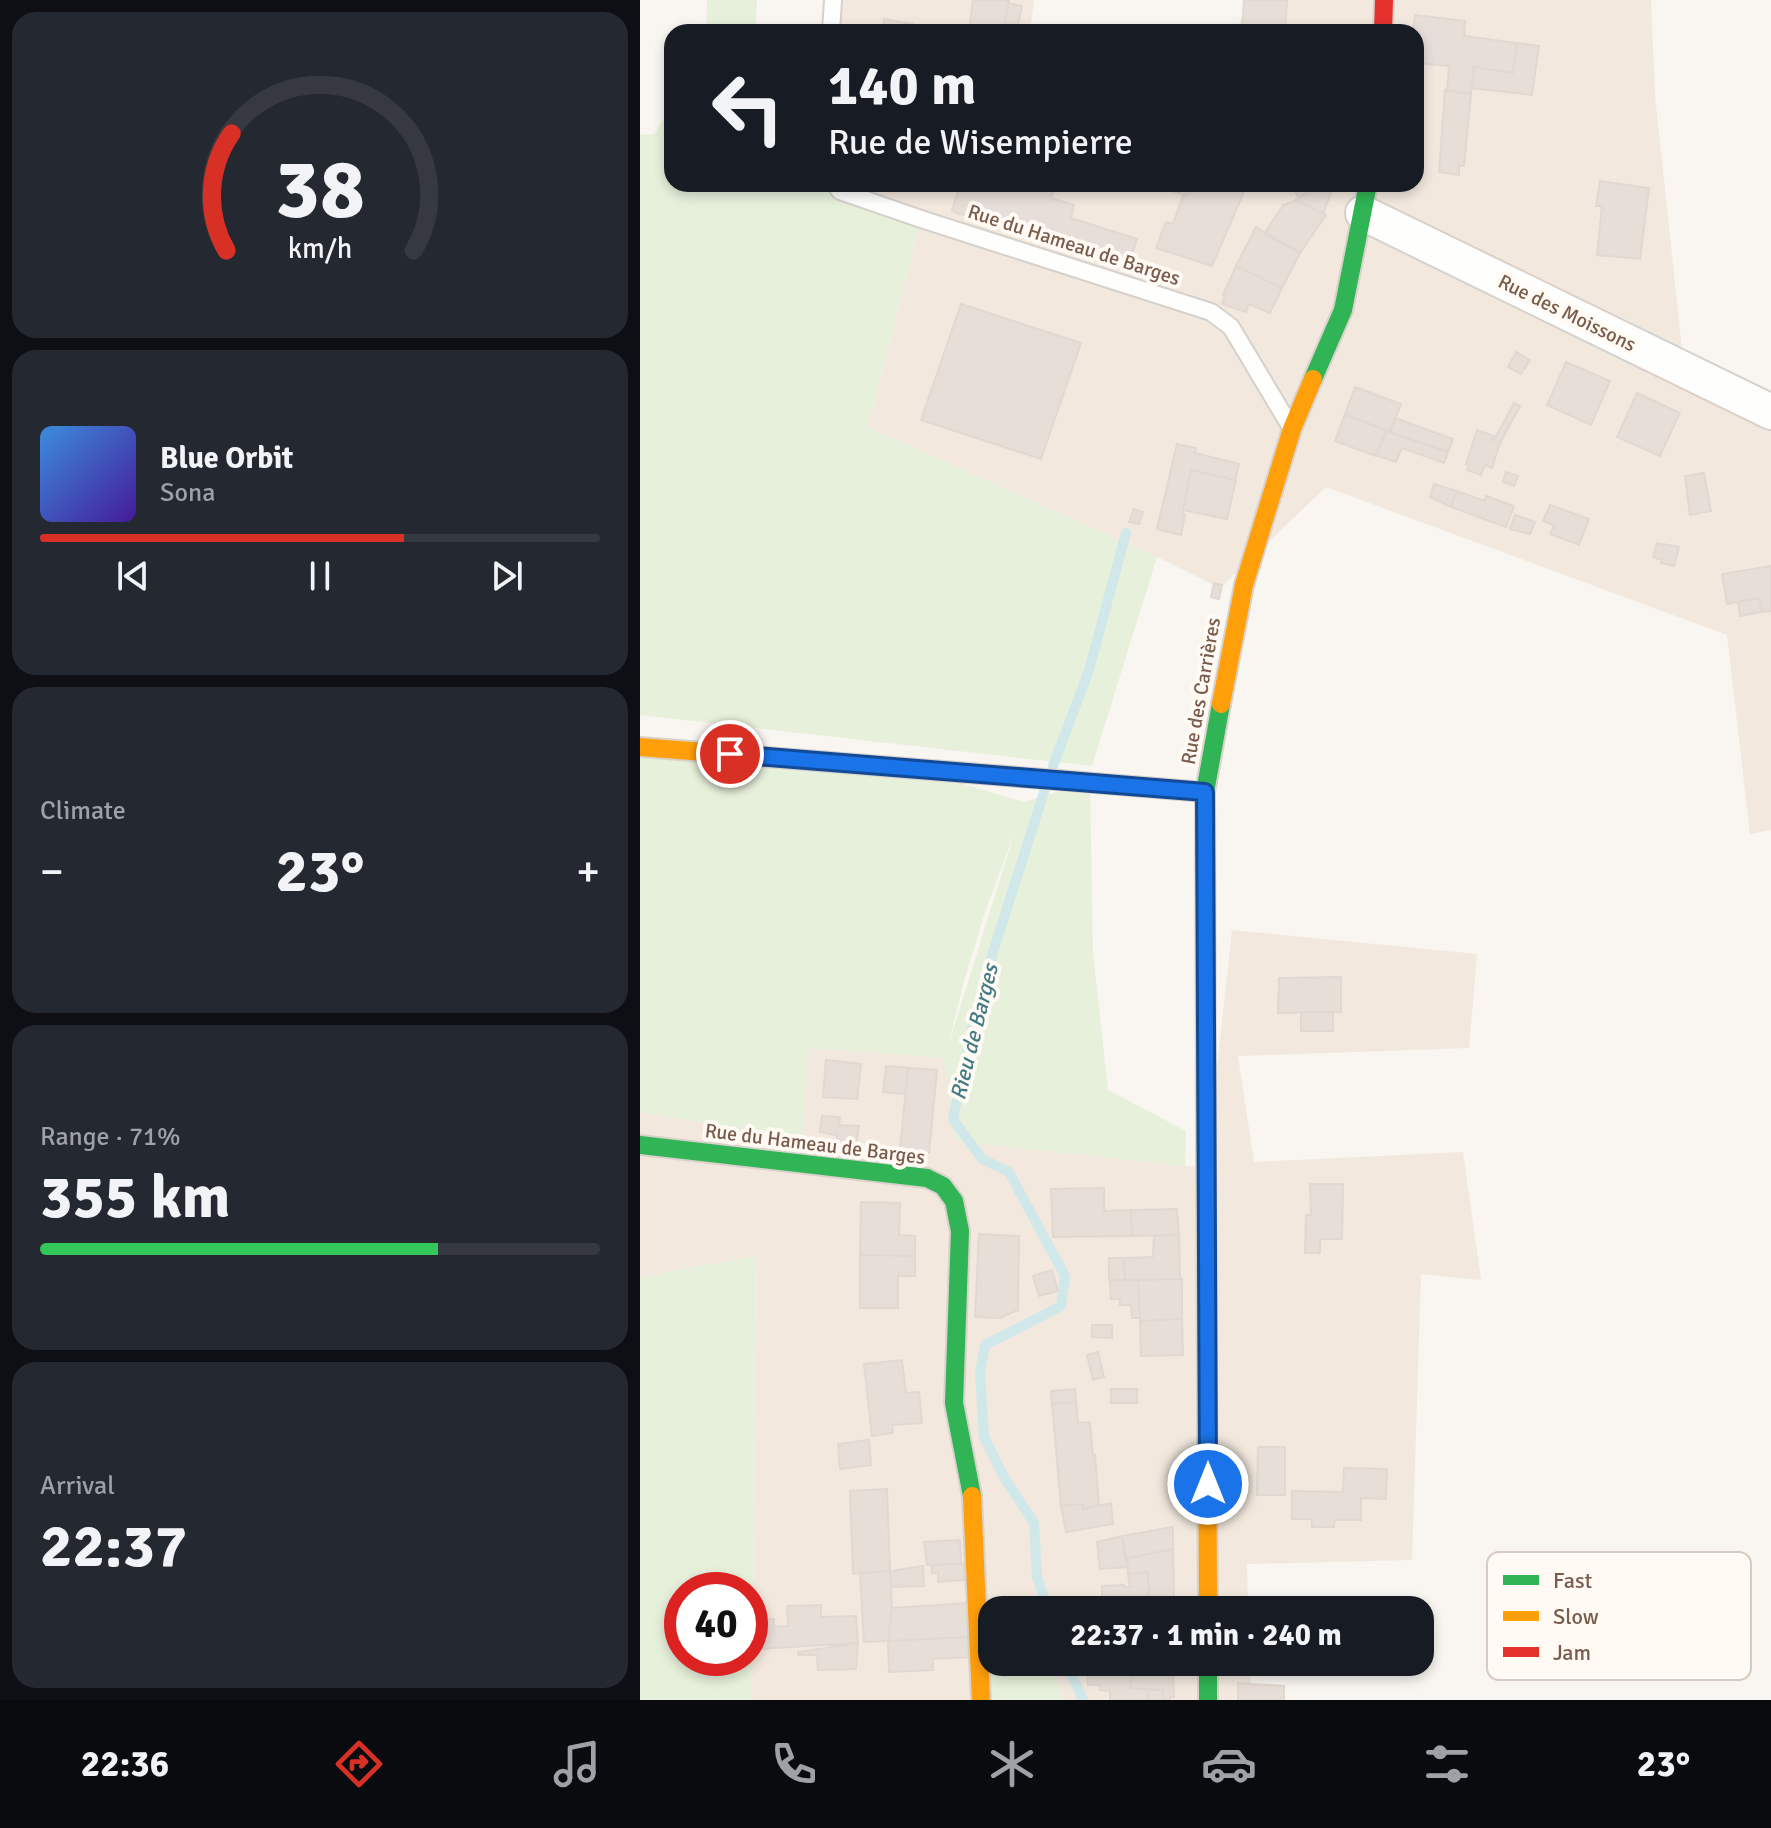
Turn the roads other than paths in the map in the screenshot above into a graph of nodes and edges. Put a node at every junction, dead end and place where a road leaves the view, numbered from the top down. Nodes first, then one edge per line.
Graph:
1 (833, 0) edge
2 (1384, 0) edge
3 (832, 24) edge
4 (1383, 24) edge
5 (843, 192) edge
6 (1365, 199) edge
7 (1771, 412) edge
8 (1292, 429) junction
9 (640, 747) edge
10 (1205, 792) junction
11 (640, 1145) edge
12 (1208, 1596) edge
13 (1208, 1676) edge
14 (981, 1700) edge
15 (1208, 1700) edge

1 - 3 lane
2 - 4 street
5 - 8 lane, Rue du Hameau de Barges
6 - 7 street, Rue des Moissons
6 - 8 street, Rue des Carrières
8 - 10 street, Rue des Carrières
9 - 10 street
10 - 12 street, Rue des Carrières
11 - 14 street, Rue du Hameau de Barges
13 - 15 street

